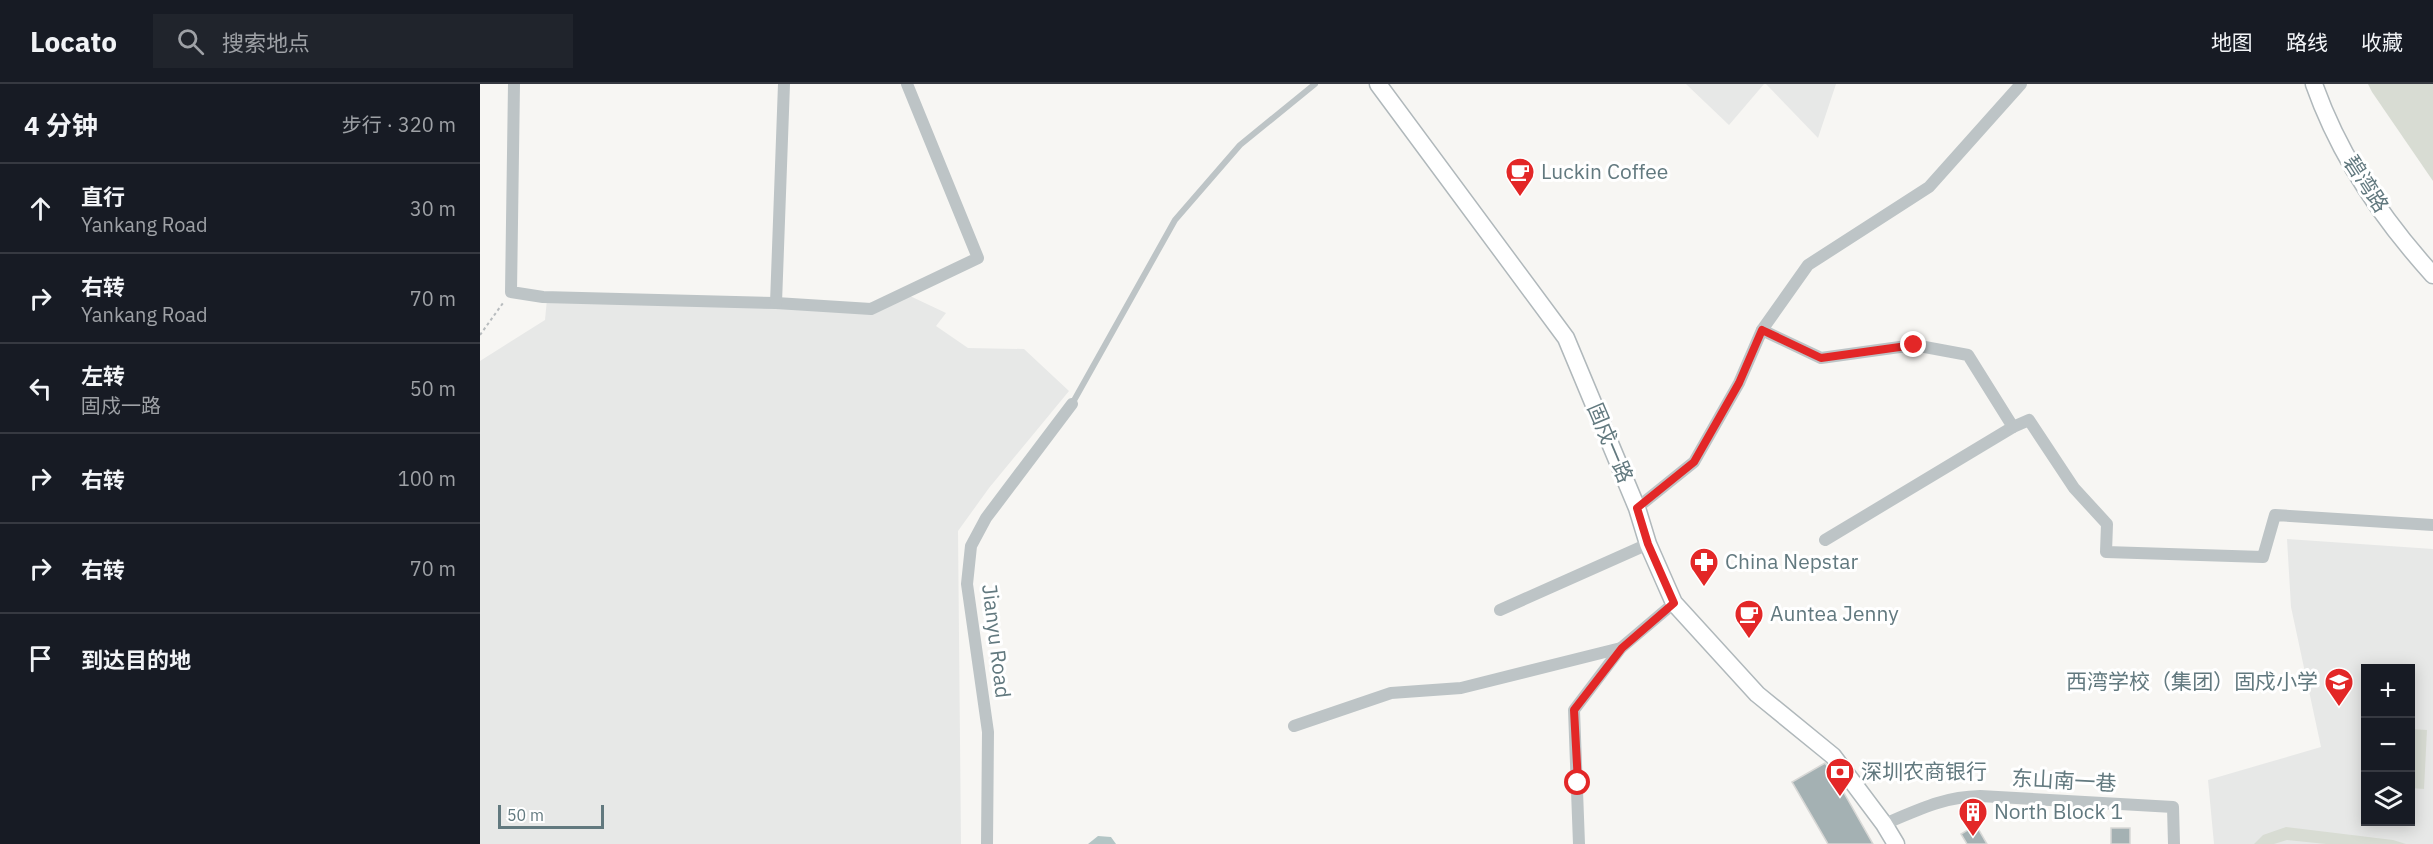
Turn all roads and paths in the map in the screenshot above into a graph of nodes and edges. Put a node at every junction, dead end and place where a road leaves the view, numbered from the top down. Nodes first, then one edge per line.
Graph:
1 (514, 84) edge
2 (784, 84) edge
3 (907, 84) edge
4 (1315, 84) edge
5 (1378, 84) edge
6 (2021, 84) edge
7 (2314, 84) edge
8 (2433, 275) edge
9 (511, 292) junction
10 (776, 303) junction
11 (1762, 330) junction
12 (480, 335) edge
13 (1072, 404) joint
14 (2013, 427) junction
15 (1637, 508) junction
16 (2433, 525) edge
17 (1826, 540) dead end
18 (1648, 544) junction
19 (1674, 603) junction
20 (1500, 610) dead end
21 (1622, 648) junction
22 (1294, 726) dead end
23 (1884, 824) junction
24 (987, 844) edge
25 (1579, 844) edge
26 (1896, 844) edge
27 (2174, 844) edge

1 - 9 street
2 - 10 street
3 - 10 street
4 - 13 lane
5 - 15 street, 固戍一路
6 - 11 street
7 - 8 street, 碧湾路
9 - 10 street
9 - 12 path
11 - 14 street
11 - 15 street
13 - 24 street, Jianyu Road
14 - 16 street
14 - 17 street
15 - 18 street, 固戍一路
18 - 19 street, 固戍一路
18 - 20 street
19 - 21 street
19 - 23 street, 固戍一路
21 - 22 street
21 - 25 street
23 - 26 street, 固戍一路
23 - 27 street, 东山南一巷

